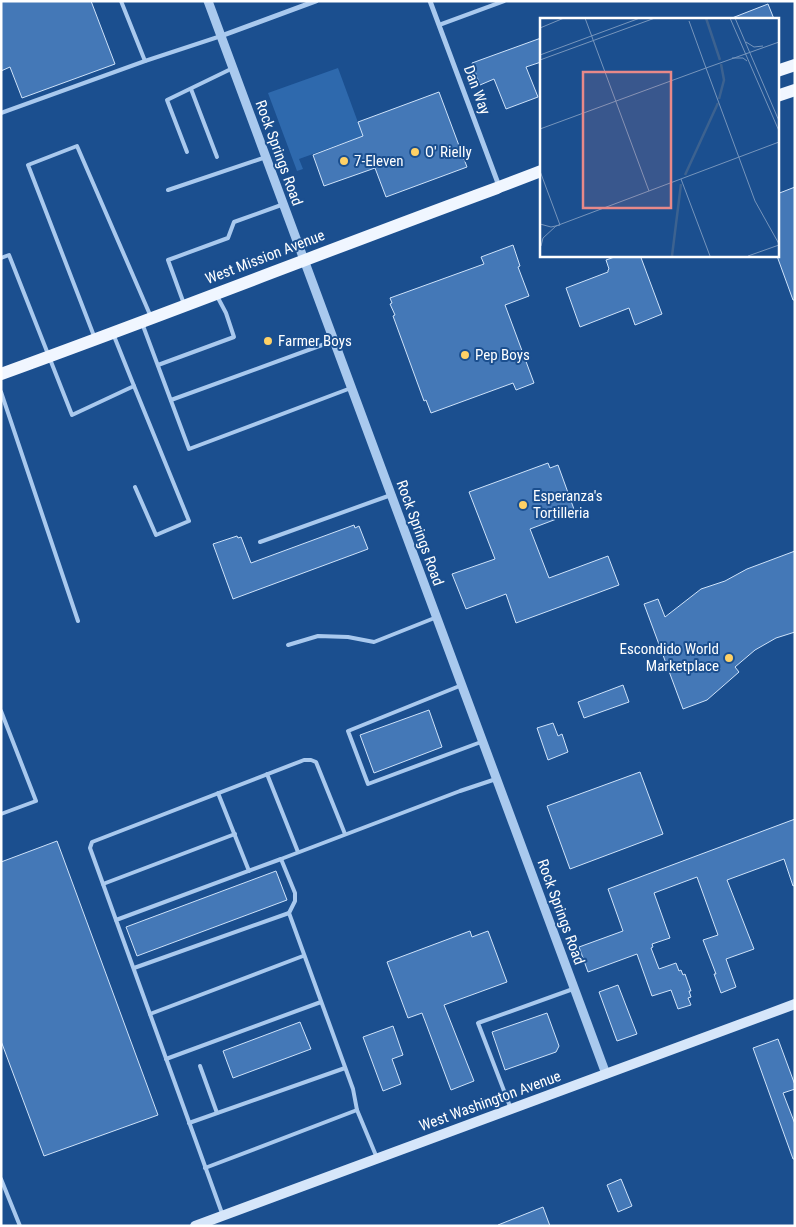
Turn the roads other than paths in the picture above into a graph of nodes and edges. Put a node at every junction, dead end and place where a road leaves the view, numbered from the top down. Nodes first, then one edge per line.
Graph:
1 (121, 1) edge
2 (208, 1) edge
3 (316, 1) edge
4 (430, 1) edge
5 (504, 1) edge
6 (440, 25) junction
7 (221, 36) junction
8 (146, 61) junction
9 (795, 65) edge
10 (232, 68) junction
11 (778, 72) edge
12 (191, 89) junction
13 (795, 90) edge
14 (778, 96) edge
15 (1, 113) edge
16 (187, 152) dead end
17 (217, 157) dead end
18 (266, 157) junction
19 (540, 171) edge
20 (498, 188) junction
21 (168, 190) dead end
22 (284, 204) junction
23 (1, 258) edge
24 (305, 259) junction
25 (216, 294) junction
26 (185, 306) junction
27 (147, 321) junction
28 (113, 333) junction
29 (96, 340) junction
30 (334, 341) junction
31 (48, 357) junction
32 (158, 365) junction
33 (1, 374) edge
34 (134, 386) junction
35 (351, 388) junction
36 (1, 392) edge
37 (171, 400) junction
38 (135, 487) dead end
39 (391, 495) junction
40 (260, 542) dead end
41 (437, 617) junction
42 (78, 621) dead end
43 (288, 645) dead end
44 (462, 685) junction
45 (1, 711) edge
46 (483, 741) junction
47 (267, 774) junction
48 (496, 779) junction
49 (218, 793) junction
50 (1, 814) edge
51 (234, 834) junction
52 (345, 834) junction
53 (298, 852) junction
54 (281, 858) junction
55 (249, 870) junction
56 (103, 884) junction
57 (289, 913) junction
58 (116, 920) junction
59 (303, 956) junction
60 (134, 968) junction
61 (574, 989) junction
62 (321, 1002) junction
63 (795, 1004) edge
64 (150, 1014) junction
65 (166, 1059) junction
66 (200, 1066) dead end
67 (345, 1068) junction
68 (606, 1074) junction
69 (511, 1109) junction
70 (357, 1110) junction
71 (217, 1113) junction
72 (189, 1123) junction
73 (377, 1158) junction
74 (204, 1168) junction
75 (1, 1178) edge
76 (223, 1216) junction
77 (20, 1226) edge
78 (195, 1226) edge

1 - 8 lane
2 - 7 street, Rock Springs Road
3 - 7 street
4 - 6 street, Dan Way
5 - 6 lane
6 - 20 street, Dan Way
7 - 8 lane
7 - 10 street, Rock Springs Road
8 - 15 lane
9 - 11 main road
10 - 12 lane
10 - 18 street, Rock Springs Road
12 - 16 lane
12 - 17 lane
13 - 14 main road
18 - 21 lane
18 - 22 street, Rock Springs Road
19 - 20 main road, West Mission Avenue
20 - 24 main road, West Mission Avenue
22 - 24 street, Rock Springs Road
22 - 26 lane
23 - 31 lane
24 - 25 main road, West Mission Avenue
24 - 30 street, Rock Springs Road
25 - 26 main road, West Mission Avenue
25 - 32 lane
26 - 27 main road, West Mission Avenue
27 - 28 main road, West Mission Avenue
27 - 29 lane
27 - 32 lane
28 - 29 main road, West Mission Avenue
28 - 34 lane
29 - 31 main road, West Mission Avenue
30 - 35 street, Rock Springs Road
30 - 37 lane
31 - 33 main road, West Mission Avenue
31 - 34 lane
32 - 37 lane
34 - 38 lane
35 - 37 lane
35 - 39 street, Rock Springs Road
36 - 42 lane
39 - 40 lane
39 - 41 street, Rock Springs Road
41 - 43 lane
41 - 44 street, Rock Springs Road
44 - 46 street, Rock Springs Road
44 - 46 lane
45 - 50 lane
46 - 48 street, Rock Springs Road
47 - 49 lane
47 - 52 lane
47 - 53 lane
48 - 52 lane
48 - 61 street, Rock Springs Road
49 - 51 lane
49 - 56 lane
51 - 55 lane
51 - 56 lane
52 - 53 lane
53 - 54 lane
54 - 55 lane
54 - 57 lane
55 - 58 lane
56 - 58 lane
57 - 59 lane
57 - 60 lane
58 - 60 lane
59 - 62 lane
59 - 64 lane
60 - 64 lane
61 - 68 street, Rock Springs Road
61 - 69 lane
62 - 65 lane
62 - 67 lane
63 - 68 main road, West Washington Avenue
64 - 65 lane
65 - 72 lane
66 - 71 lane
67 - 70 lane
67 - 71 lane
68 - 69 main road, West Washington Avenue
69 - 73 main road, West Washington Avenue
70 - 73 lane
70 - 74 lane
71 - 72 lane
72 - 74 lane
73 - 76 main road, West Washington Avenue
74 - 76 lane
75 - 77 lane
76 - 78 main road, West Washington Avenue

